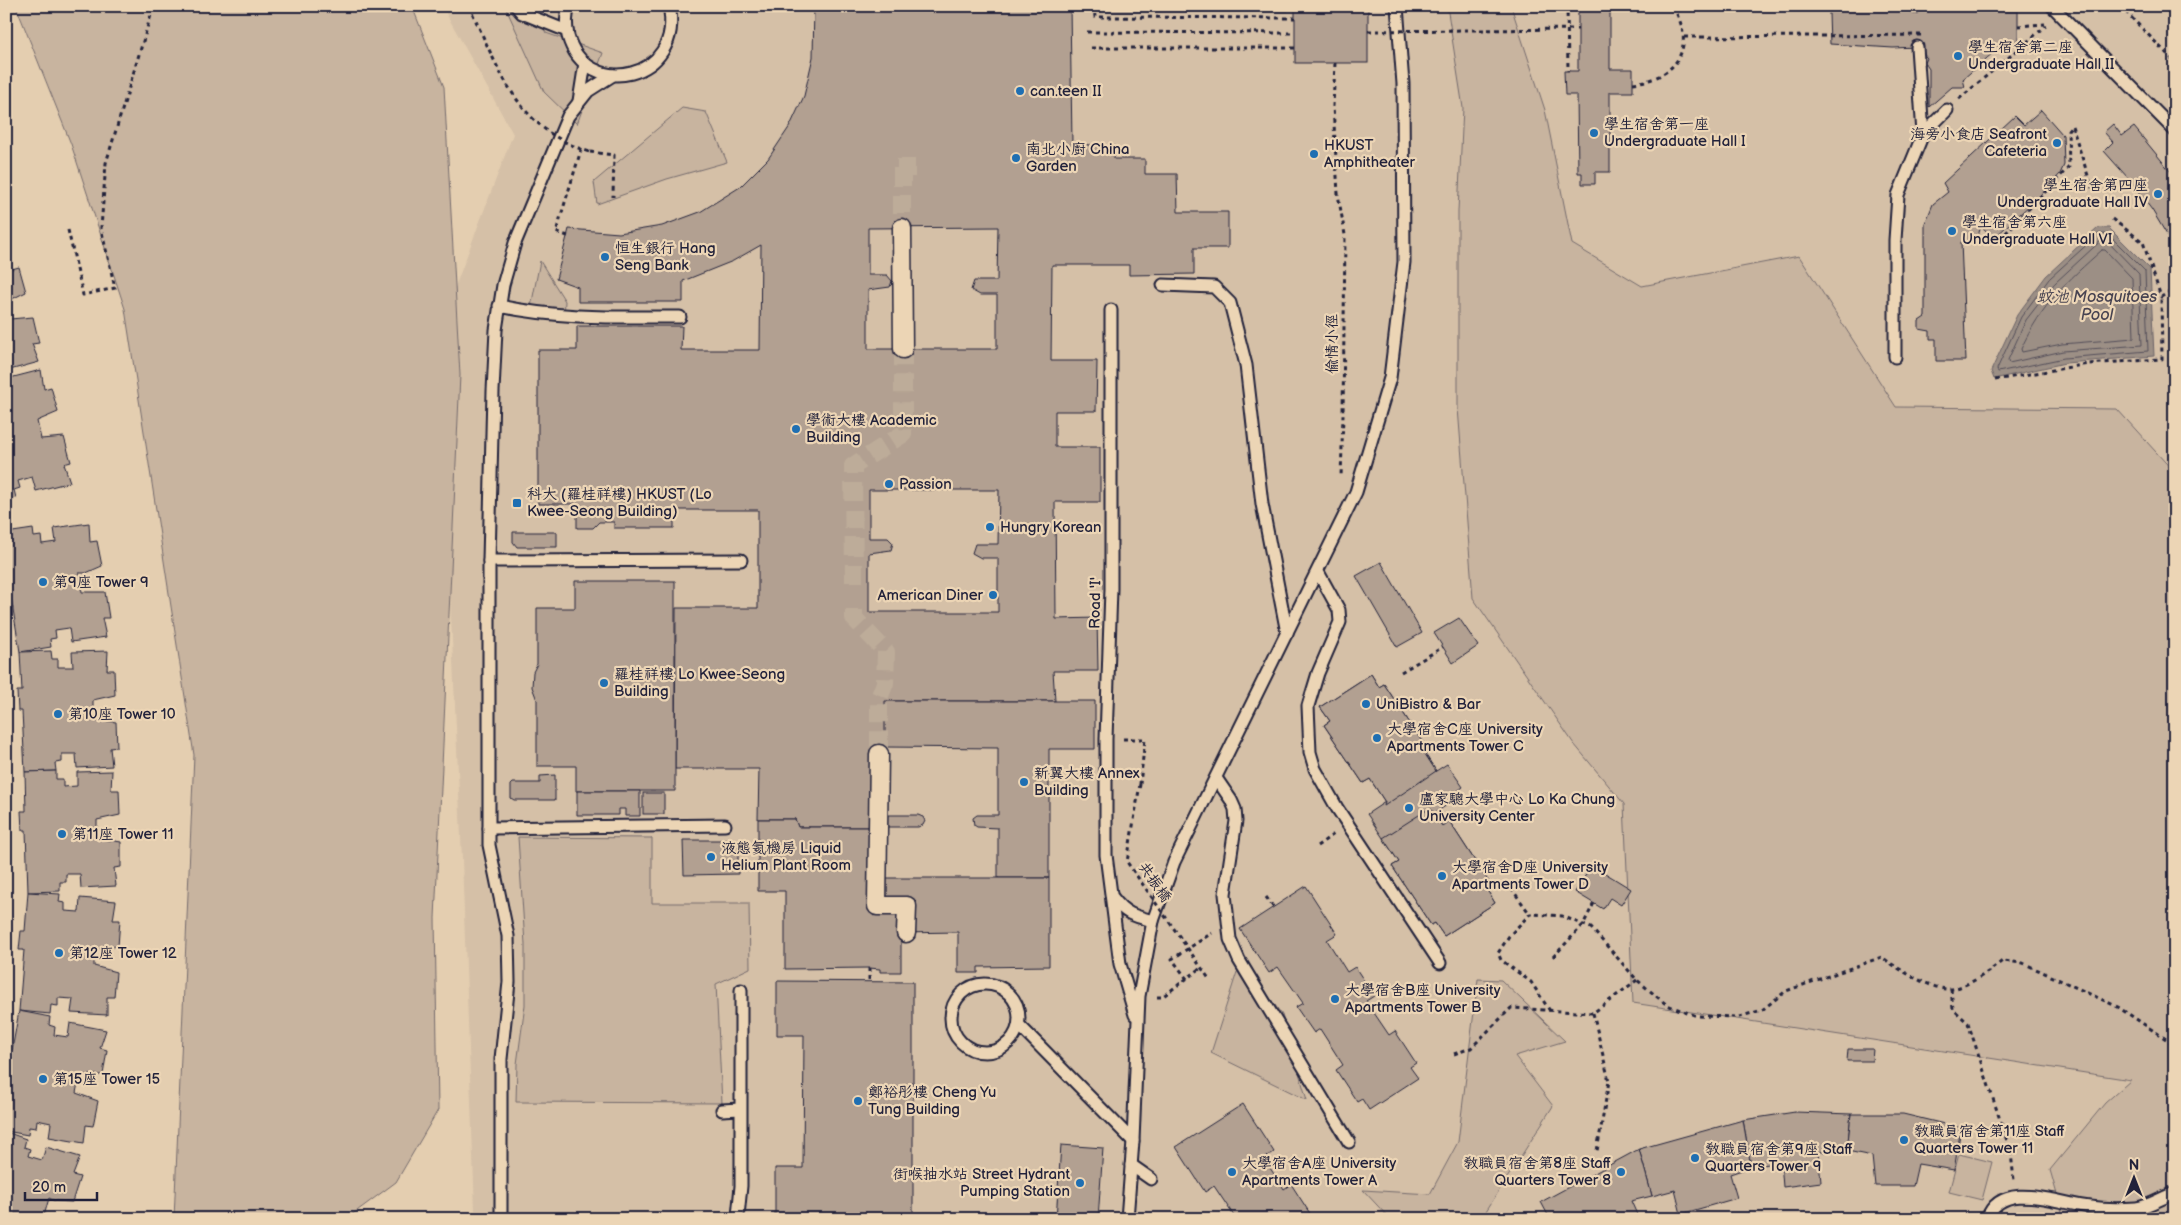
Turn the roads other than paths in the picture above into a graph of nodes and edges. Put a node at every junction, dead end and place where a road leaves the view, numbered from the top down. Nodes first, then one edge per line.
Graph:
1 (516, 6) edge
2 (569, 6) edge
3 (669, 6) edge
4 (1397, 6) edge
5 (2056, 10) edge
6 (567, 31) junction
7 (1916, 47) dead end
8 (585, 63) junction
9 (613, 75) junction
10 (579, 102) junction
11 (1947, 110) road end
12 (2175, 131) edge
13 (1922, 134) junction
14 (902, 228) tunnel mouth
15 (1163, 286) dead end
16 (498, 306) junction
17 (1111, 310) dead end
18 (680, 317) dead end
19 (903, 349) tunnel mouth
20 (1895, 357) dead end
21 (741, 560) dead end
22 (489, 561) junction
23 (1318, 572) junction
24 (1287, 634) junction
25 (879, 754) tunnel mouth
26 (1216, 778) junction
27 (724, 825) dead end
28 (489, 828) junction
29 (1112, 897) junction
30 (1153, 921) junction
31 (906, 933) dead end
32 (1440, 963) dead end
33 (741, 990) dead end
34 (1138, 1023) junction
35 (1018, 1026) junction
36 (740, 1109) junction
37 (722, 1110) dead end
38 (1133, 1141) junction
39 (1349, 1142) dead end
40 (1131, 1165) junction
41 (1151, 1179) dead end
42 (2175, 1193) edge
43 (502, 1219) edge
44 (736, 1219) edge
45 (1127, 1219) edge
46 (1987, 1219) edge

1 - 6 lane
2 - 6 lane
3 - 9 lane
4 - 23 lane
5 - 12 lane
6 - 8 lane
7 - 13 lane
8 - 9 lane
8 - 10 lane
9 - 10 lane
10 - 16 lane
11 - 13 lane
13 - 20 lane
14 - 19 street
15 - 24 lane
16 - 18 lane
16 - 22 lane
17 - 29 lane, Road 'I'
21 - 22 lane
22 - 28 lane
23 - 24 lane
23 - 32 lane
24 - 26 lane
25 - 31 street
26 - 30 lane
26 - 39 lane
27 - 28 lane
28 - 43 lane
29 - 30 lane
29 - 34 lane, Road 'I'
30 - 34 lane
33 - 36 lane
34 - 38 lane
35 - 35 lane
35 - 38 lane
36 - 37 lane
36 - 44 lane
38 - 40 lane
40 - 41 lane
40 - 45 lane
42 - 46 lane

